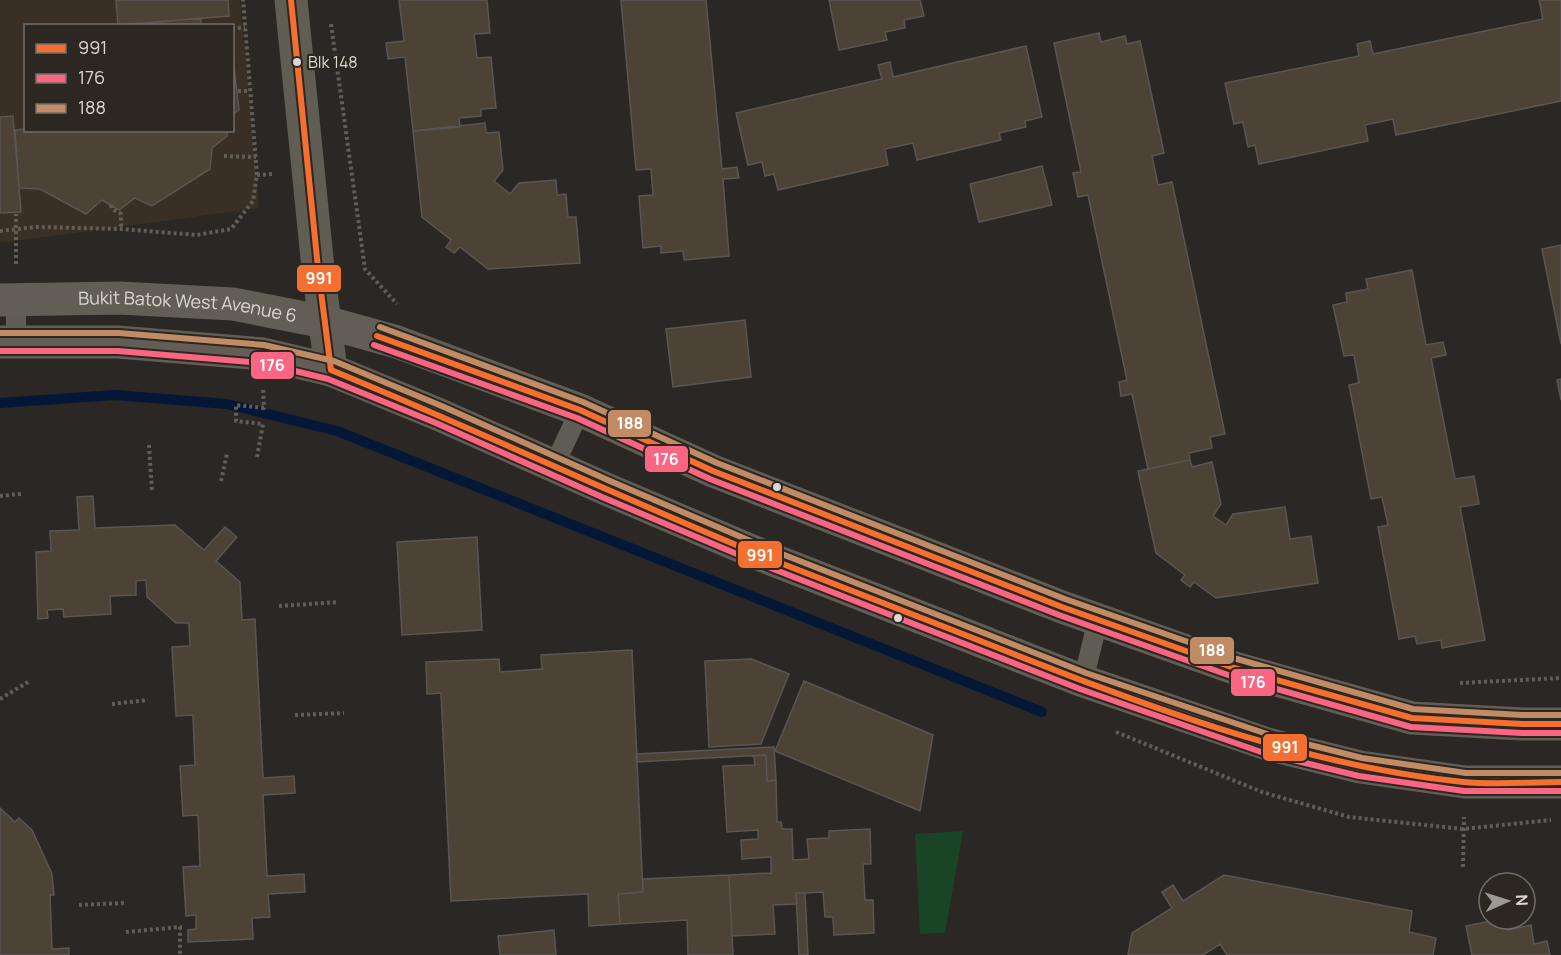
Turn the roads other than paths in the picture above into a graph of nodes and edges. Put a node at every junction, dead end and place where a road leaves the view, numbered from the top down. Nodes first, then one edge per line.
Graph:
1 (291, 0) edge
2 (8, 300) edge
3 (325, 322) junction
4 (8, 342) edge
5 (331, 370) junction
6 (580, 410) junction
7 (554, 466) junction
8 (1098, 620) junction
9 (1083, 681) junction
10 (1561, 724) edge
11 (1561, 782) edge

1 - 3 street
2 - 3 main road, Bukit Batok West Avenue 6
2 - 4 lane
3 - 5 street
3 - 6 main road, Bukit Batok West Avenue 6
4 - 5 main road
5 - 7 main road
6 - 7 lane
6 - 8 main road, Bukit Batok West Avenue 6
7 - 9 main road
8 - 9 lane
8 - 10 main road, Bukit Batok West Avenue 6
9 - 11 main road

